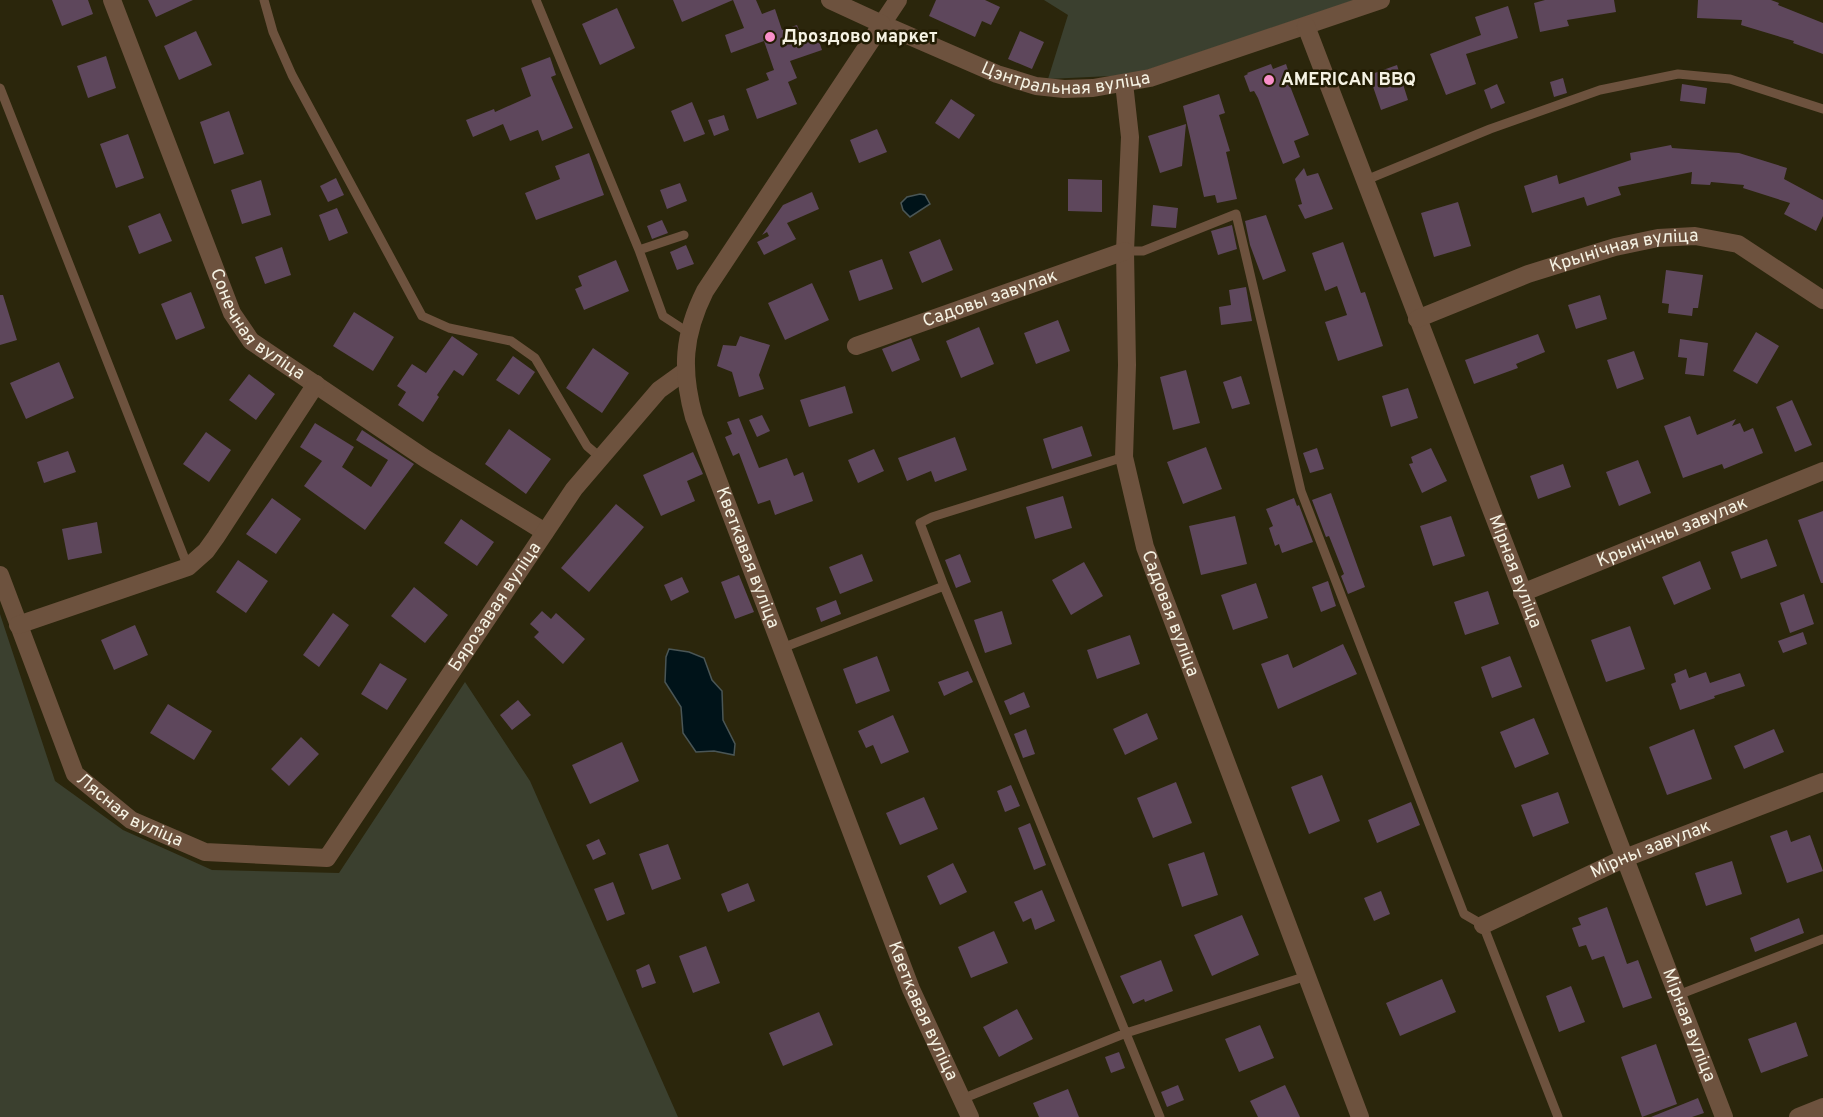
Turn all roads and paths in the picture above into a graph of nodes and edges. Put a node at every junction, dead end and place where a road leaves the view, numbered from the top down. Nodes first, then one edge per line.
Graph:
1 (112, 0) edge
2 (264, 0) edge
3 (536, 0) edge
4 (830, 0) edge
5 (898, 0) edge
6 (1381, 0) edge
7 (882, 24) junction
8 (1306, 26) junction
9 (1124, 83) junction
10 (0, 88) edge
11 (1823, 109) edge
12 (1366, 180) junction
13 (684, 235) dead end
14 (639, 250) junction
15 (1125, 251) junction
16 (1823, 300) edge
17 (1417, 319) junction
18 (689, 333) junction
19 (856, 346) dead end
20 (684, 372) junction
21 (316, 384) junction
22 (1124, 457) junction
23 (601, 458) junction
24 (1823, 471) edge
25 (545, 532) junction
26 (188, 567) junction
27 (0, 575) edge
28 (944, 586) junction
29 (1522, 593) junction
30 (18, 625) junction
31 (782, 648) junction
32 (1823, 782) edge
33 (327, 858) joint
34 (1626, 858) junction
35 (1484, 925) junction
36 (1823, 939) edge
37 (1307, 976) junction
38 (1678, 995) junction
39 (1126, 1033) junction
40 (962, 1099) junction
41 (1823, 1107) edge
42 (970, 1117) edge
43 (1160, 1117) edge
44 (1360, 1117) edge
45 (1558, 1117) edge
46 (1724, 1117) edge
47 (1798, 1117) edge

1 - 21 street, Сонечная вуліца
2 - 23 lane
3 - 14 lane
4 - 7 street, Цэнтральная вуліца
5 - 7 street, Кветкавая вуліца
6 - 8 street, Цэнтральная вуліца
7 - 9 street, Цэнтральная вуліца
7 - 18 street, Кветкавая вуліца
8 - 9 street, Цэнтральная вуліца
8 - 12 street, Мірная вуліца
9 - 15 street, Садовая вуліца
10 - 26 lane
11 - 12 lane
12 - 17 street, Мірная вуліца
13 - 14 lane
14 - 18 lane
15 - 19 street, Садовы завулак
15 - 22 street, Садовая вуліца
15 - 35 lane
16 - 17 street, Крынічная вуліца
17 - 29 street, Мірная вуліца
18 - 20 street, Кветкавая вуліца
20 - 23 street, Бярозавая вуліца
20 - 31 street, Кветкавая вуліца
21 - 25 street, Сонечная вуліца
21 - 26 street
22 - 28 lane
22 - 37 street, Садовая вуліца
23 - 25 street, Бярозавая вуліца
24 - 29 street, Крынічны завулак
25 - 33 street, Бярозавая вуліца
26 - 30 street
27 - 30 street, Лясная вуліца
28 - 31 lane
28 - 39 lane
29 - 34 street, Мірная вуліца
30 - 33 street, Лясная вуліца
31 - 40 street, Кветкавая вуліца
32 - 34 street, Мірны завулак
34 - 35 street, Мірны завулак
34 - 38 street, Мірная вуліца
35 - 45 lane
36 - 38 lane
37 - 39 lane
37 - 44 street, Садовая вуліца
38 - 46 street, Мірная вуліца
39 - 40 lane
39 - 43 lane
40 - 42 street, Кветкавая вуліца
41 - 47 street

